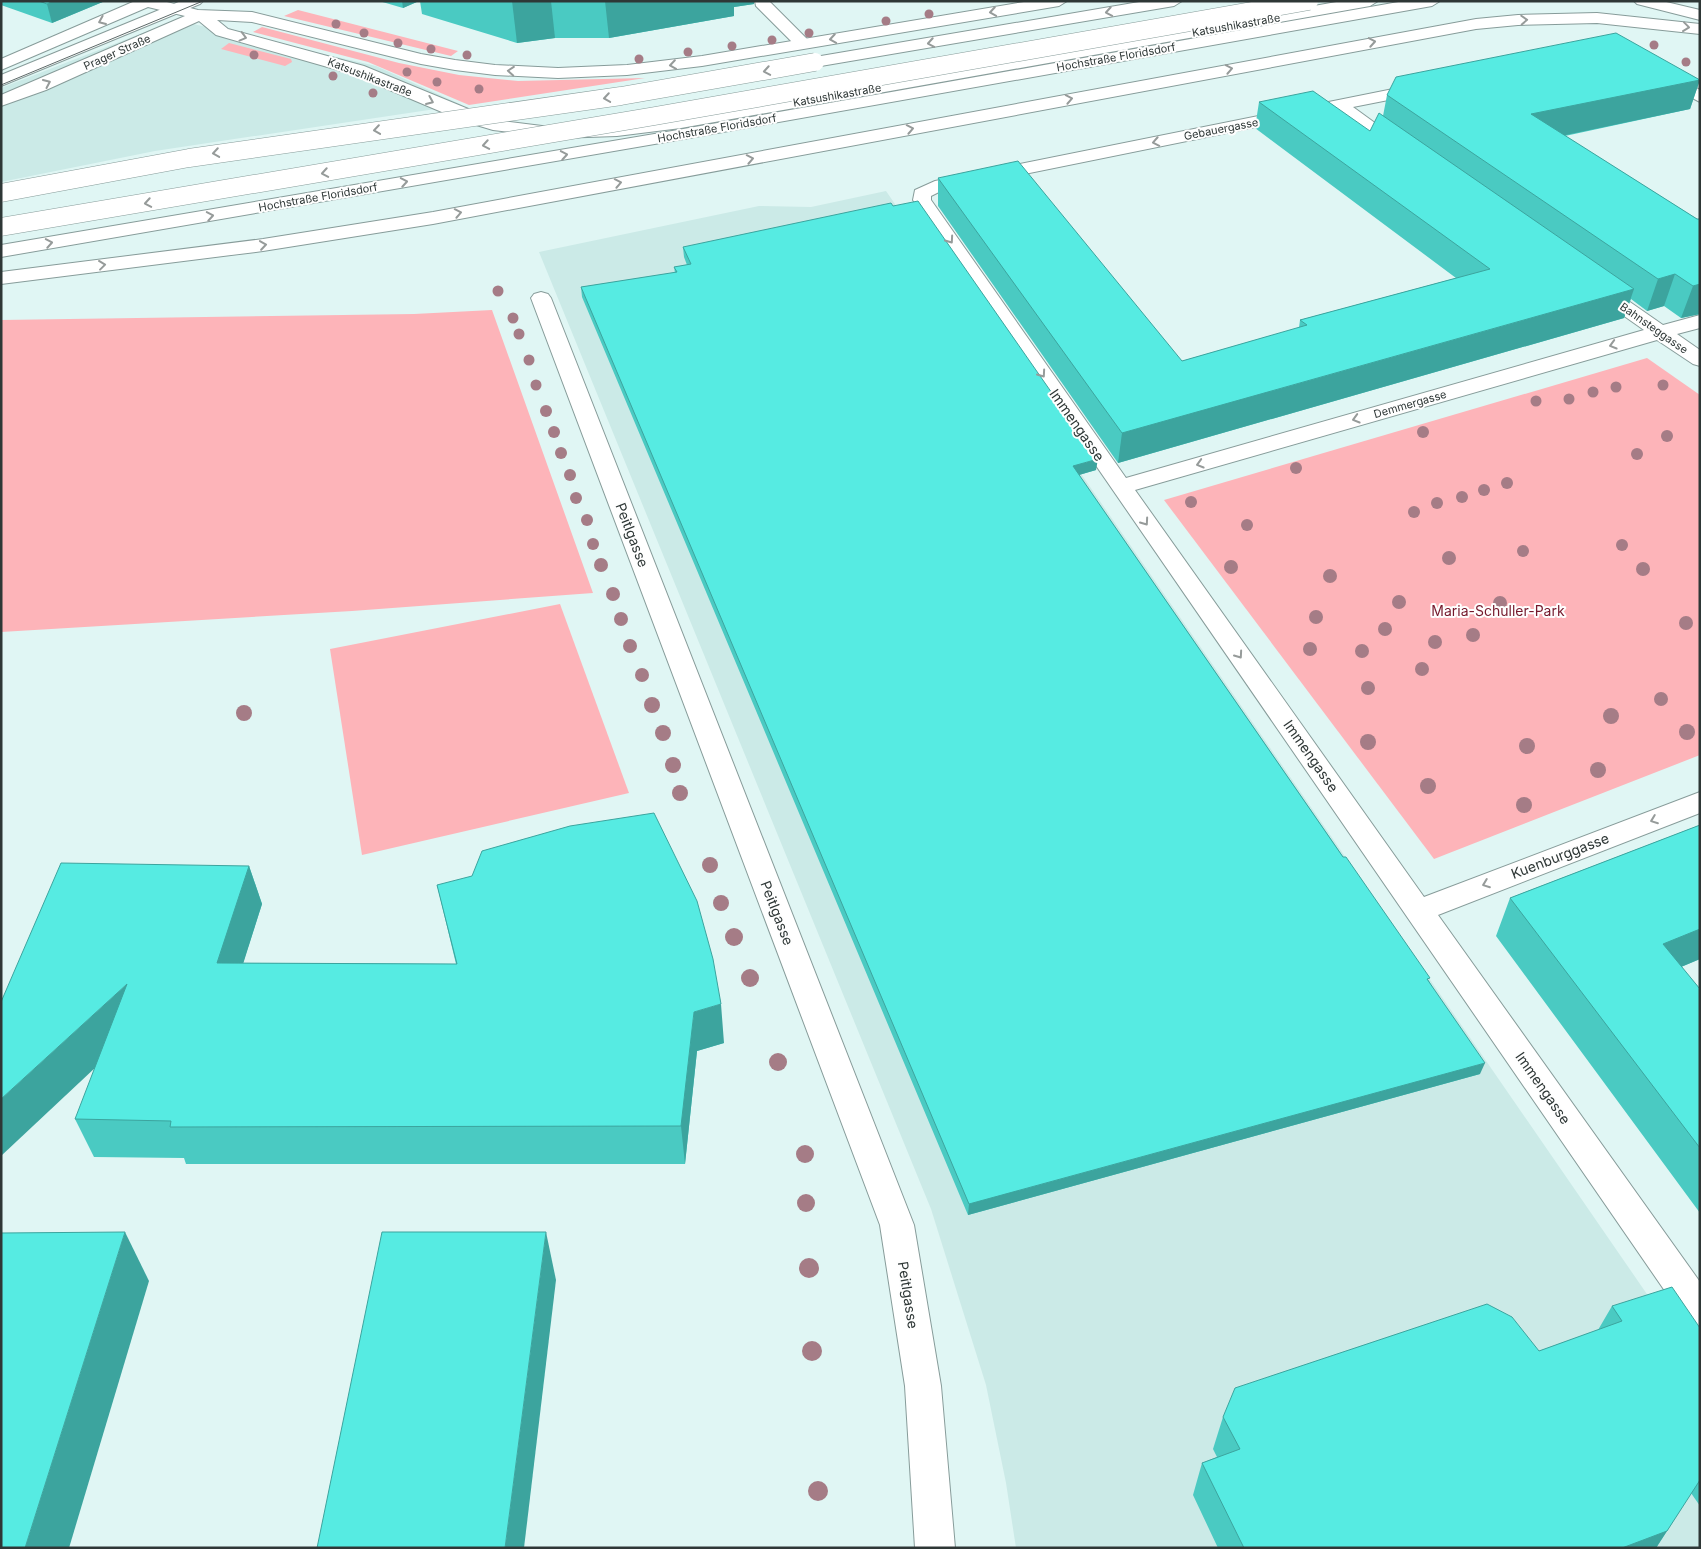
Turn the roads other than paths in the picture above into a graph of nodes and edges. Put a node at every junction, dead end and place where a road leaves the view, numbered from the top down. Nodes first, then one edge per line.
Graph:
1 (233, 1) edge
2 (1059, 1) edge
3 (1174, 1) edge
4 (1309, 1) edge
5 (1370, 1) edge
6 (1432, 1) edge
7 (1642, 1) edge
8 (146, 2) edge
9 (762, 3) dead end
10 (1655, 3) edge
11 (198, 8) edge
12 (174, 10) junction
13 (1700, 15) edge
14 (1700, 29) edge
15 (803, 44) junction
16 (1, 65) edge
17 (1649, 68) edge
18 (1, 81) edge
19 (1443, 84) edge
20 (1700, 96) edge
21 (1, 101) edge
22 (1338, 105) junction
23 (1419, 162) edge
24 (1, 193) edge
25 (922, 200) joint
26 (1, 227) edge
27 (1, 251) edge
28 (1580, 275) edge
29 (1, 278) edge
30 (541, 298) dead end
31 (1700, 321) edge
32 (1660, 332) junction
33 (1700, 360) edge
34 (1120, 487) junction
35 (1700, 802) edge
36 (1420, 910) junction
37 (1700, 1312) edge
38 (934, 1548) edge

1 - 11 main road, Prager Straße
2 -> 15 main road, Katsushikastraße
3 -> 24 main road, bridge
4 -> 26 main road, Hochstraße Floridsdorf, bridge
11 -> 5 main road, Katsushikastraße
27 -> 6 main road, Hochstraße Floridsdorf
7 - 10 main road
8 - 12 main road
8 -> 16 main road
9 - 15 main road
10 - 13 main road
11 - 12 main road, Prager Straße
15 -> 11 main road, Katsushikastraße
21 -> 11 main road, Prager Straße
12 - 18 main road, Prager Straße
29 -> 14 main road
17 - 20 main road
19 - 22 main road, Gebauergasse
22 - 23 main road
22 -> 25 main road, Gebauergasse
25 -> 34 main road, Immengasse
28 - 32 main road, Bahnsteggasse
30 - 38 main road, Peitlgasse
31 - 32 main road, Demmergasse
32 - 33 main road, Bahnsteggasse
32 -> 34 main road, Demmergasse
34 -> 36 main road, Immengasse
35 -> 36 main road, Kuenburggasse
36 - 37 main road, Immengasse

